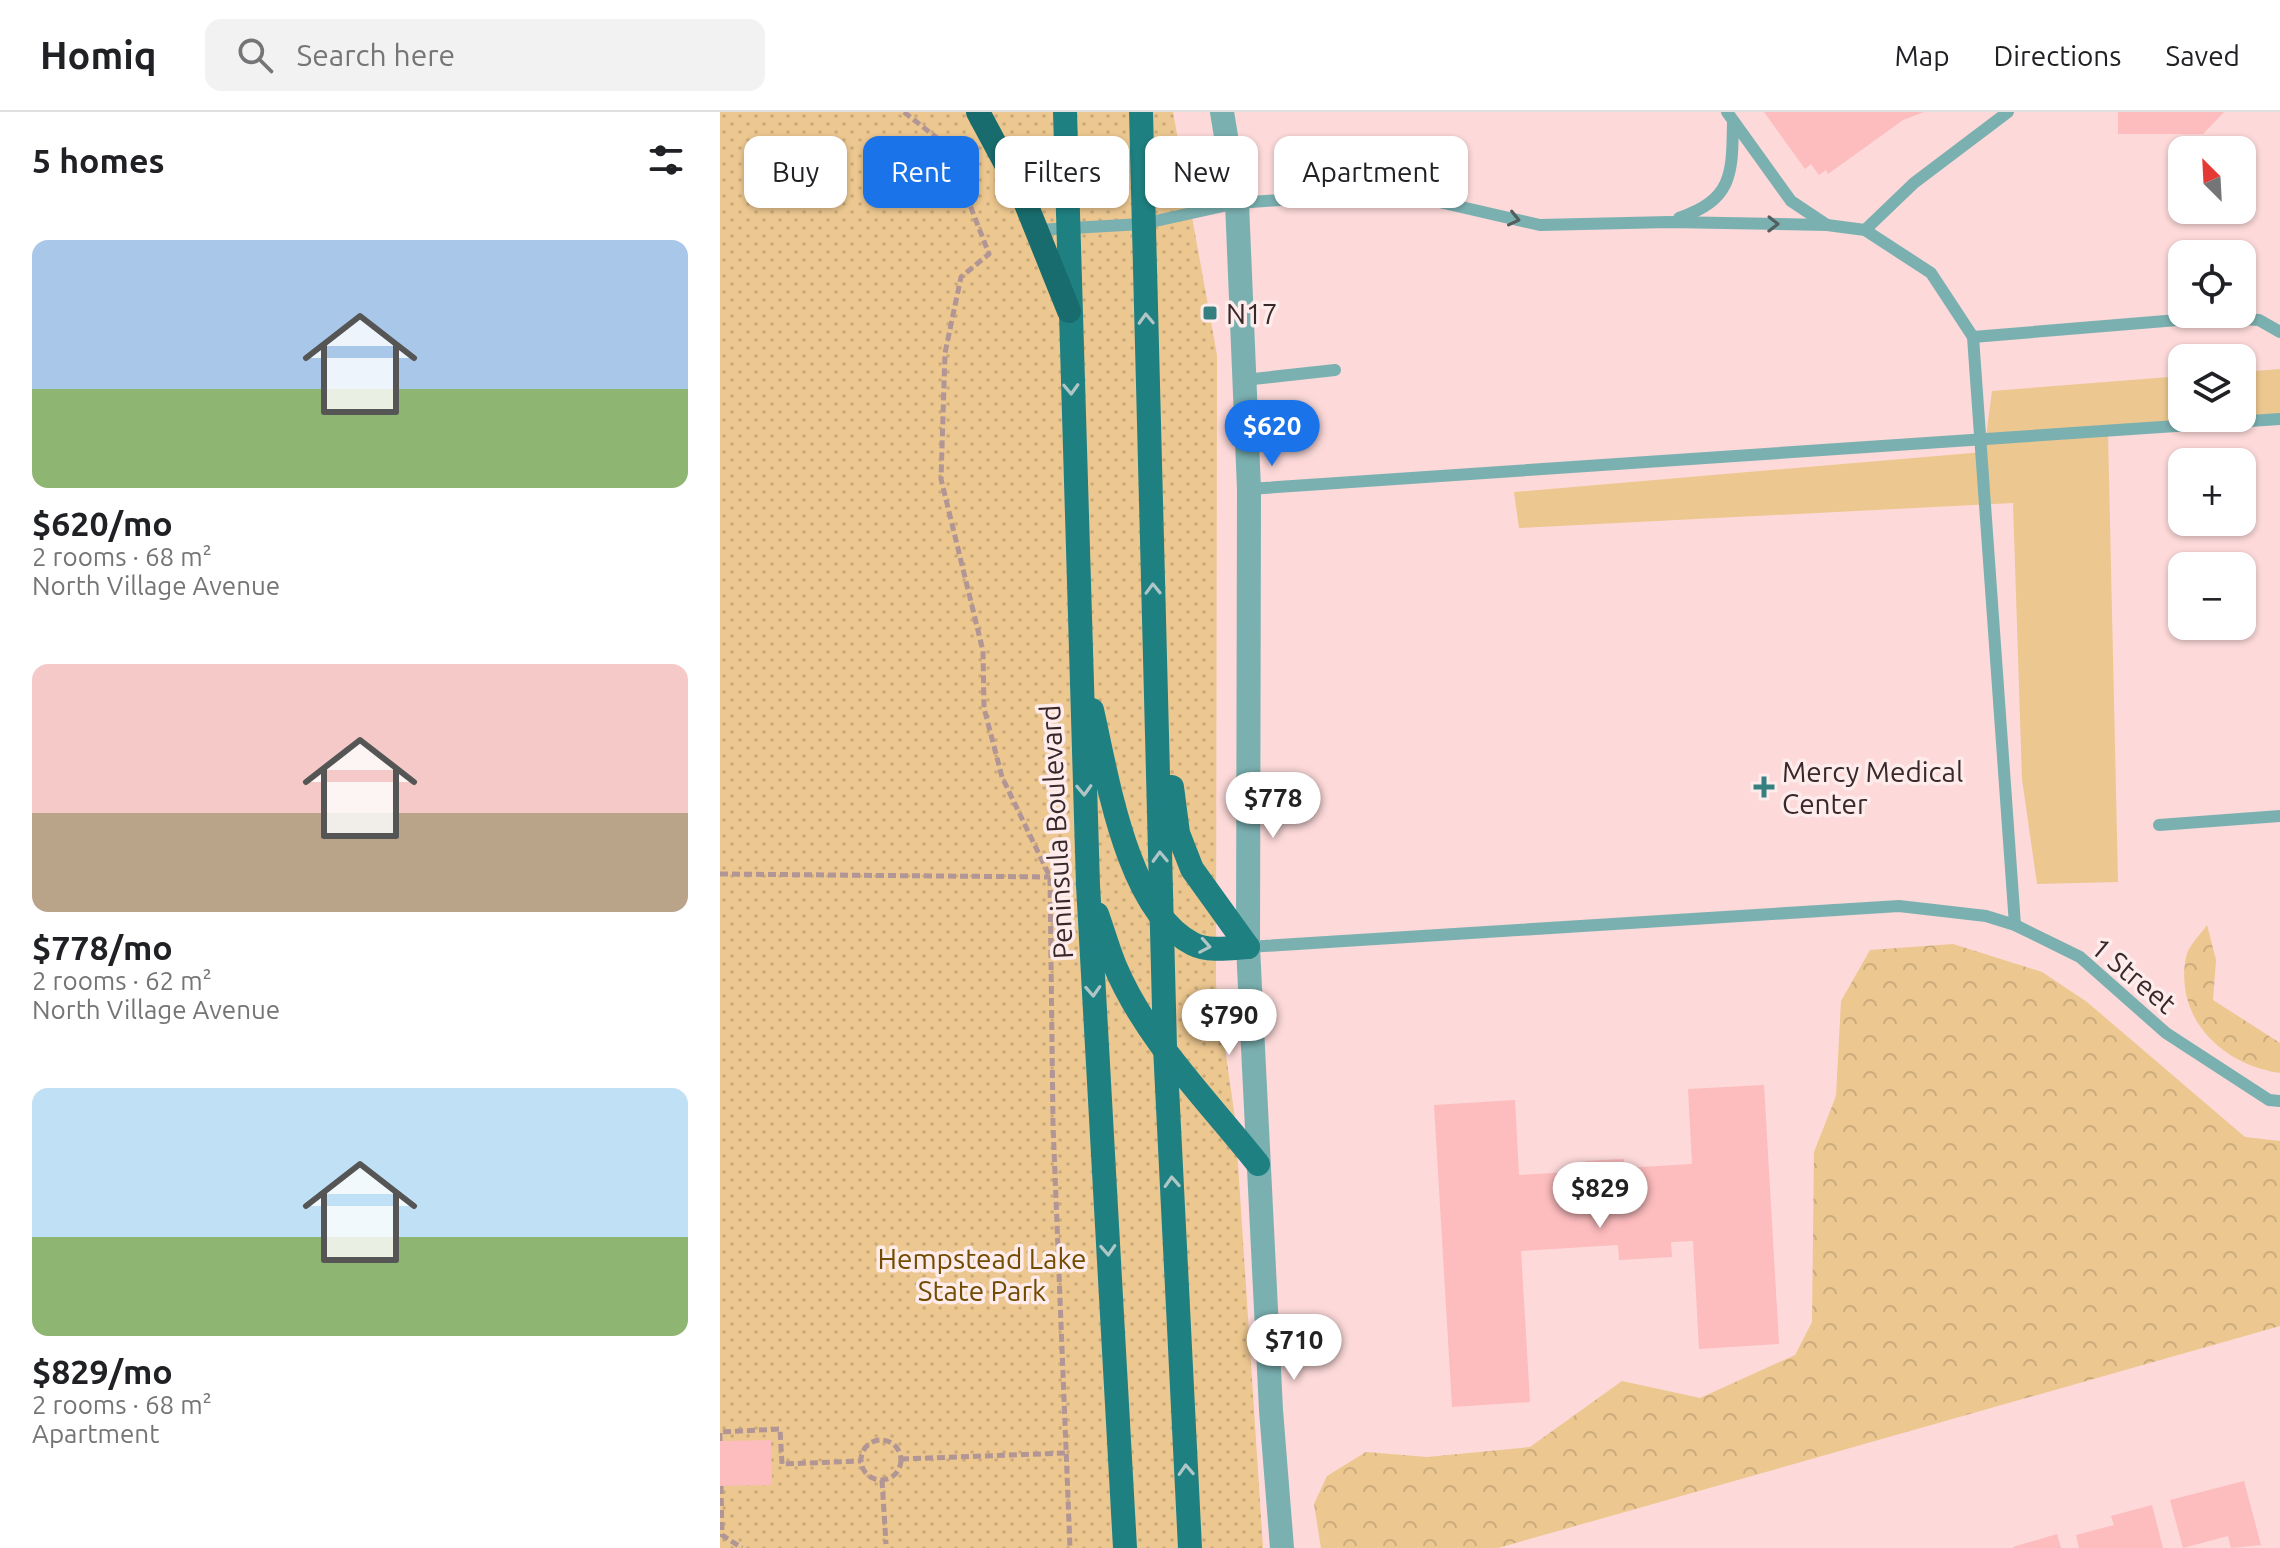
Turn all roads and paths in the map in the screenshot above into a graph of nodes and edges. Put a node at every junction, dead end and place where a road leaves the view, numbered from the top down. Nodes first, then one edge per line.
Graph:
1 (904, 112) edge
2 (978, 112) edge
3 (1065, 112) edge
4 (1141, 112) edge
5 (1222, 112) edge
6 (2008, 112) edge
7 (1730, 117) edge
8 (1226, 136) edge
9 (1258, 202) edge
10 (1214, 208) edge
11 (1237, 208) edge
12 (1669, 222) junction
13 (1142, 224) junction
14 (1827, 225) junction
15 (1068, 227) junction
16 (1037, 230) junction
17 (1865, 230) junction
18 (1069, 311) junction
19 (2280, 332) edge
20 (1973, 337) junction
21 (1335, 370) dead end
22 (1244, 380) junction
23 (2280, 419) edge
24 (1982, 439) junction
25 (1249, 489) junction
26 (1078, 656) junction
27 (1155, 667) junction
28 (2280, 816) edge
29 (2159, 825) dead end
30 (720, 874) edge
31 (1050, 877) junction
32 (1088, 885) junction
33 (1161, 914) junction
34 (2015, 925) junction
35 (1248, 947) junction
36 (1165, 1047) junction
37 (2280, 1101) edge
38 (1258, 1164) junction
39 (720, 1441) edge
40 (1066, 1453) junction
41 (901, 1459) junction
42 (861, 1461) junction
43 (882, 1480) junction
44 (721, 1486) edge
45 (886, 1544) dead end
46 (742, 1548) edge
47 (1070, 1548) edge
48 (1125, 1548) edge
49 (1190, 1548) edge
50 (1282, 1548) edge

1 - 31 path
2 - 16 highway
3 - 15 main road, Peninsula Boulevard
4 - 13 main road
5 - 8 street
6 - 17 lane
7 - 12 lane
7 - 14 lane
9 -> 12 lane
10 - 13 lane
11 - 22 street
12 -> 14 lane
13 - 15 lane
27 -> 13 main road
14 - 17 lane
15 - 16 lane
15 - 18 main road, Peninsula Boulevard
16 - 18 highway
17 - 20 lane
18 -> 26 main road, Peninsula Boulevard
19 - 20 lane
20 - 24 lane
21 - 22 lane
22 - 25 street
23 - 24 lane
24 - 25 lane
24 - 34 lane
25 - 35 street
26 -> 32 main road, Peninsula Boulevard
26 - 33 main road
33 -> 27 main road
27 - 35 main road
28 - 29 lane
30 - 31 path
31 - 40 path
32 - 36 main road
32 -> 48 main road, Peninsula Boulevard
33 -> 35 main road
33 - 36 main road
34 - 35 lane, 1 Street
34 - 37 lane, 1 Street
35 - 38 street
36 - 38 main road
49 -> 36 main road
38 - 50 street
39 - 42 path
40 - 41 path
40 - 47 path
41 - 42 path
41 - 43 path
42 - 43 path
43 - 45 path
44 - 46 path

